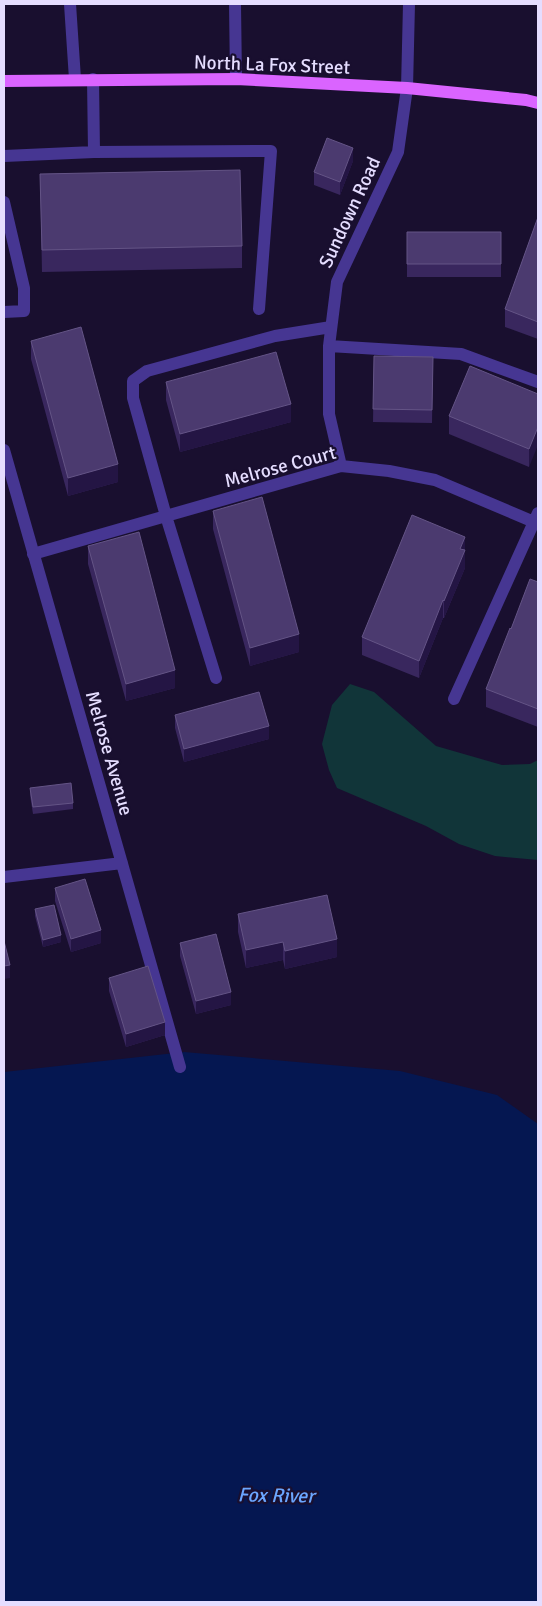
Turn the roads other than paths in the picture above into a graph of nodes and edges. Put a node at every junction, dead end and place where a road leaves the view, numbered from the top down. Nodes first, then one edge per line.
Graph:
1 (70, 4) edge
2 (235, 4) edge
3 (409, 4) edge
4 (75, 79) junction
5 (94, 79) junction
6 (236, 80) junction
7 (4, 81) edge
8 (407, 88) junction
9 (538, 103) edge
10 (94, 152) junction
11 (4, 156) edge
12 (4, 202) edge
13 (259, 309) dead end
14 (4, 312) edge
15 (331, 327) junction
16 (329, 346) junction
17 (538, 382) edge
18 (4, 450) edge
19 (341, 466) junction
20 (166, 516) junction
21 (536, 518) edge
22 (34, 554) junction
23 (216, 678) dead end
24 (454, 699) dead end
25 (122, 863) junction
26 (4, 877) edge
27 (180, 1067) dead end

1 - 4 street
2 - 6 street
3 - 8 street, Sundown Road
4 - 5 main road, North La Fox Street
4 - 7 main road, North La Fox Street
5 - 6 main road, North La Fox Street
5 - 10 street
6 - 8 main road, North La Fox Street
8 - 9 main road, North La Fox Street
8 - 15 street, Sundown Road
10 - 11 street
10 - 13 street
12 - 14 street
15 - 16 street, Sundown Road
15 - 20 street
16 - 17 street
16 - 19 street, Sundown Road
18 - 22 street, Melrose Avenue
19 - 20 street, Melrose Court
19 - 21 street, Melrose Court
20 - 22 street, Melrose Court
20 - 23 street
21 - 24 street
22 - 25 street, Melrose Avenue
25 - 26 street
25 - 27 street, Melrose Avenue

